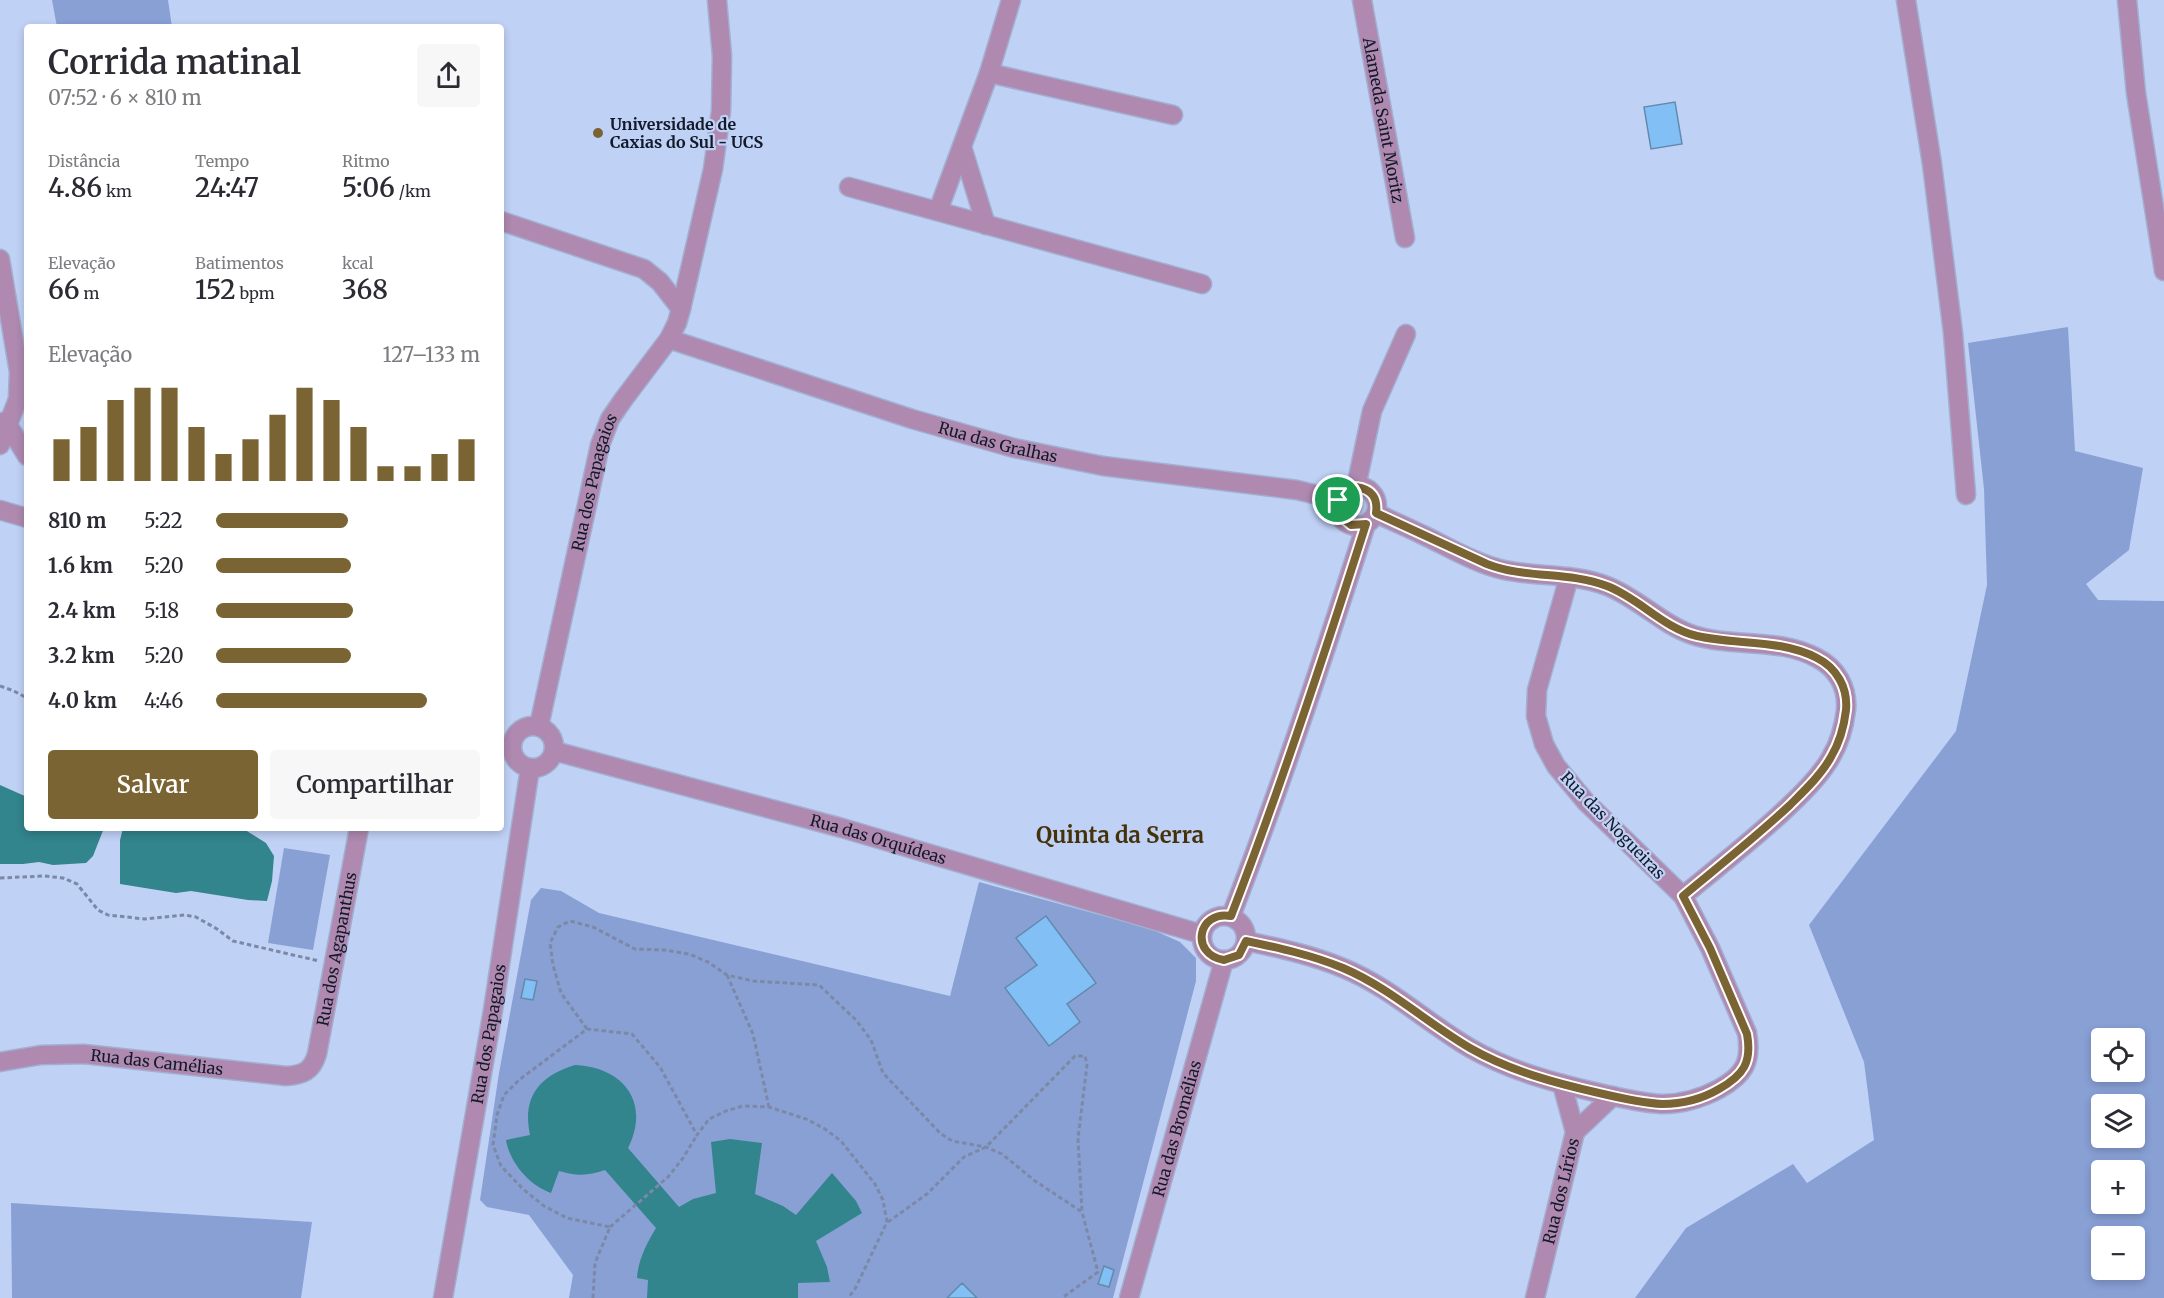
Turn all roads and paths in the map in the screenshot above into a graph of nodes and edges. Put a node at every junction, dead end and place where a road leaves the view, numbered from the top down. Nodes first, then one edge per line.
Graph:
1 (717, 0) edge
2 (1011, 0) edge
3 (1362, 0) edge
4 (1906, 0) edge
5 (2127, 0) edge
6 (989, 73) junction
7 (1173, 115) dead end
8 (962, 147) junction
9 (849, 187) dead end
10 (938, 212) junction
11 (504, 222) edge
12 (986, 225) junction
13 (1405, 238) dead end
14 (0, 259) edge
15 (2164, 271) edge
16 (1202, 284) dead end
17 (3, 293) edge
18 (681, 309) junction
19 (1406, 334) dead end
20 (669, 339) junction
21 (4, 423) edge
22 (0, 445) edge
23 (24, 452) edge
24 (1356, 487) junction
25 (1966, 495) dead end
26 (1338, 500) junction
27 (0, 510) edge
28 (24, 517) edge
29 (1371, 519) junction
30 (1569, 577) junction
31 (0, 686) edge
32 (24, 696) edge
33 (539, 726) junction
34 (554, 751) junction
35 (530, 768) junction
36 (358, 831) edge
37 (0, 878) edge
38 (1683, 896) junction
39 (1231, 916) junction
40 (1201, 934) junction
41 (1246, 941) junction
42 (1224, 960) junction
43 (334, 964) junction
44 (727, 975) junction
45 (587, 1029) junction
46 (0, 1062) edge
47 (310, 1069) joint
48 (1562, 1084) junction
49 (1613, 1096) junction
50 (769, 1107) junction
51 (1575, 1132) junction
52 (697, 1135) junction
53 (986, 1148) junction
54 (1082, 1212) junction
55 (887, 1222) junction
56 (610, 1227) junction
57 (443, 1298) edge
58 (593, 1298) edge
59 (848, 1298) edge
60 (1062, 1298) edge
61 (1129, 1298) edge
62 (1535, 1298) edge

1 - 18 street, Rua dos Papagaios
2 - 6 street
3 - 13 street, Alameda Saint Moritz
4 - 25 street
5 - 15 street
6 - 7 street
6 - 8 street
8 - 10 street
8 - 12 street
9 - 10 street
10 - 12 street
11 - 18 street
12 - 16 street
14 - 17 street
17 - 21 street
18 - 20 street, Rua dos Papagaios
19 - 24 street
20 - 26 street, Rua das Gralhas
20 - 33 street, Rua dos Papagaios
21 - 22 street
21 - 23 street
24 - 26 street
24 - 29 street
26 - 29 street
27 - 28 street
29 - 30 street
29 - 39 street
30 - 38 street, Rua das Nogueiras
30 - 38 street
31 - 32 path
33 - 34 street
33 - 35 street
34 - 35 street
34 - 40 street, Rua das Orquídeas
35 - 57 street, Rua dos Papagaios
36 - 43 street, Rua dos Agapanthus
37 - 43 path
38 - 49 street
39 - 40 street
39 - 41 street
40 - 42 street
41 - 42 street
41 - 48 street
42 - 61 street, Rua das Bromélias
43 - 47 street, Rua dos Agapanthus
44 - 45 path
44 - 50 path
44 - 53 path
45 - 52 path
45 - 56 path
46 - 47 street, Rua das Camélias
48 - 49 street
48 - 51 street, Rua dos Lírios
49 - 51 street
50 - 52 path
50 - 55 path
51 - 62 street, Rua dos Lírios
52 - 56 path
53 - 54 path
53 - 54 path
53 - 55 path
54 - 60 path
55 - 59 path
56 - 58 path

